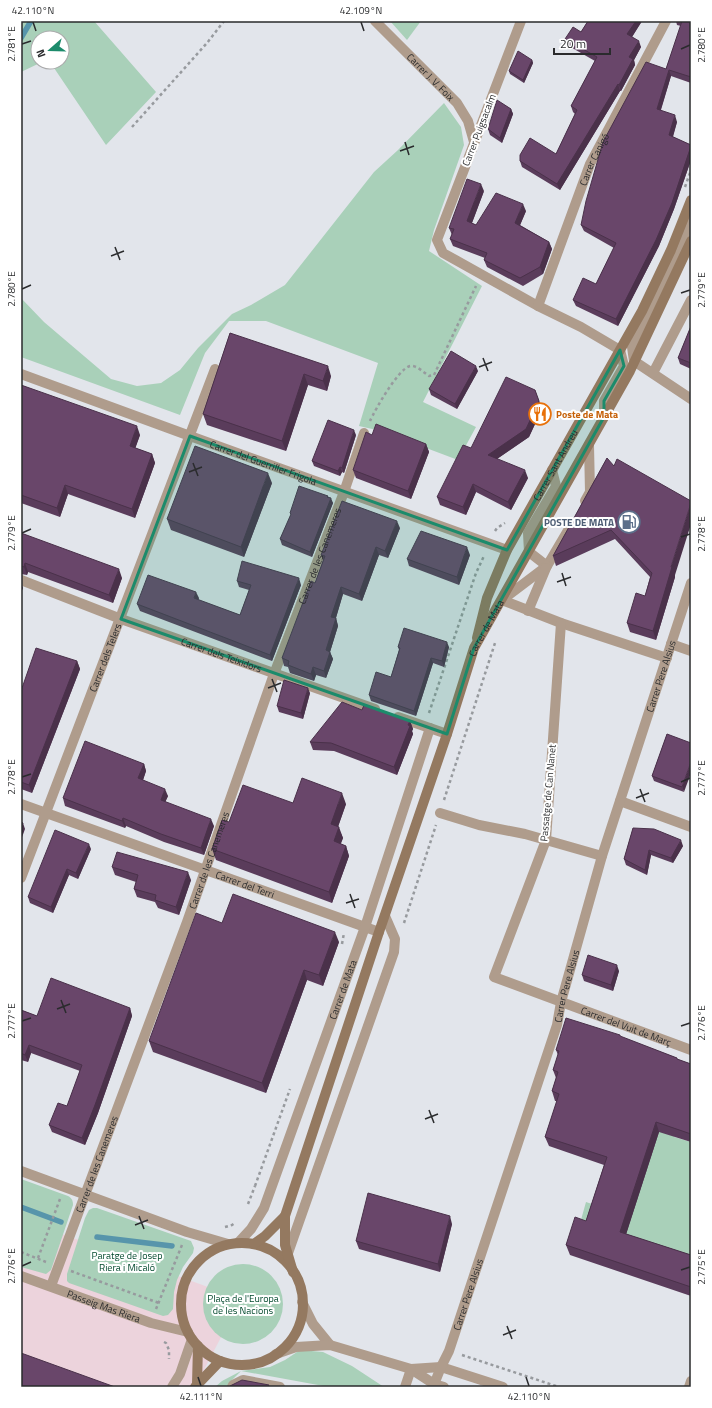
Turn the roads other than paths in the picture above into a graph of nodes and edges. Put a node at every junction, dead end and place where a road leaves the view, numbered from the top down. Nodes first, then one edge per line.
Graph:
1 (375, 21) edge
2 (520, 21) edge
3 (666, 21) edge
4 (474, 142) junction
5 (691, 200) edge
6 (686, 212) junction
7 (691, 242) edge
8 (691, 300) edge
9 (538, 306) junction
10 (620, 350) junction
11 (634, 362) junction
12 (216, 369) edge
13 (653, 373) junction
14 (21, 374) edge
15 (691, 399) edge
16 (604, 417) junction
17 (364, 433) edge
18 (190, 436) junction
19 (588, 445) junction
20 (552, 470) junction
21 (344, 492) junction
22 (507, 550) junction
23 (529, 552) junction
24 (547, 566) junction
25 (21, 580) edge
26 (691, 583) edge
27 (502, 600) junction
28 (528, 611) junction
29 (121, 619) junction
30 (561, 623) junction
31 (671, 644) junction
32 (474, 648) junction
33 (691, 651) edge
34 (667, 658) junction
35 (274, 674) junction
36 (430, 728) junction
37 (447, 734) junction
38 (620, 801) junction
39 (21, 804) edge
40 (45, 813) junction
41 (440, 813) road end
42 (691, 827) edge
43 (546, 840) junction
44 (602, 856) junction
45 (204, 870) junction
46 (21, 878) edge
47 (384, 916) junction
48 (365, 927) junction
49 (379, 932) junction
50 (494, 977) joint
51 (561, 1002) junction
52 (691, 1050) edge
53 (21, 1171) edge
54 (85, 1195) junction
55 (284, 1216) junction
56 (233, 1244) junction
57 (254, 1244) junction
58 (288, 1253) junction
59 (293, 1272) junction
60 (21, 1276) edge
61 (51, 1286) junction
62 (302, 1302) junction
63 (193, 1339) junction
64 (330, 1344) junction
65 (276, 1354) junction
66 (220, 1361) junction
67 (441, 1367) junction
68 (411, 1369) junction
69 (691, 1381) edge
70 (196, 1385) edge
71 (437, 1386) edge
72 (172, 1387) edge
73 (232, 1387) edge
74 (280, 1387) edge
75 (405, 1387) edge
76 (503, 1387) edge
77 (690, 1387) edge

1 - 4 street, Carrer J. V. Foix
2 - 4 street, Carrer Puigsacalm
3 - 9 street, Carrer Canigó
4 - 9 street, Carrer Puigsacalm
5 - 6 main road, Carrer Sant Andreu
6 - 10 main road, Carrer Sant Andreu
6 - 11 street
7 - 11 main road
8 - 13 street
9 - 10 street
10 - 16 street
10 - 20 main road, Carrer Sant Andreu
11 - 13 street
11 - 16 main road, Carrer de Mata
12 - 18 street, Carrer dels Telers
13 - 15 street
14 - 18 street, Carrer del Guerriller Frigola
16 - 19 main road, Carrer de Mata
17 - 21 street, Carrer de les Canemeres
18 - 21 street, Carrer del Guerriller Frigola
18 - 29 street, Carrer dels Telers
19 - 23 main road, Carrer de Mata
19 - 24 street
20 - 22 main road, Carrer Sant Andreu
20 - 23 street
21 - 22 street, Carrer del Guerriller Frigola
21 - 35 street, Carrer de les Canemeres
22 - 32 main road, Carrer Sant Andreu
23 - 24 street
23 - 27 main road, Carrer de Mata
24 - 27 street
24 - 28 street
25 - 29 street, Carrer dels Teixidors
26 - 31 street, Carrer Pere Alsius
27 - 28 street
27 - 32 main road, Carrer de Mata
28 - 30 street
29 - 35 street, Carrer dels Teixidors
29 - 40 street, Carrer dels Telers
30 - 34 street
30 - 43 street, Passatge de Can Nanet
31 - 33 street
31 - 34 street, Carrer Pere Alsius
32 - 37 main road, Carrer de Mata
34 - 38 street, Carrer Pere Alsius
35 - 36 street, Carrer dels Teixidors
35 - 45 street, Carrer de les Canemeres
36 - 37 street, Carrer dels Teixidors
36 - 48 street, Carrer de Mata
37 - 47 main road, Carrer de Mata
38 - 42 street
38 - 44 street, Carrer Pere Alsius
39 - 40 street, Carrer del Terri
40 - 45 street, Carrer del Terri
40 - 46 street, Carrer dels Telers
41 - 43 street
43 - 44 street
43 - 50 street, Passatge de Can Nanet
44 - 51 street, Carrer Pere Alsius
45 - 48 street, Carrer del Terri
45 - 54 street, Carrer de les Canemeres
47 - 49 main road, Carrer de Mata
47 - 58 street
48 - 49 street, Carrer del Terri
48 - 56 street, Carrer de Mata
49 - 55 main road, Carrer de Mata
50 - 51 street, Carrer del Vuit de Març
51 - 52 street, Carrer del Vuit de Març
51 - 67 street, Carrer Pere Alsius
53 - 54 street
54 - 56 street
54 - 61 street, Carrer de les Canemeres
55 - 57 main road, Carrer de Mata
55 - 58 main road, Carrer de Mata
56 - 57 main road
56 - 63 main road
57 - 59 main road
58 - 59 main road, Carrer de Mata
59 - 62 main road
60 - 61 street, Passeig Mas Riera
61 - 63 street, Passeig Mas Riera
62 - 64 street
62 - 65 main road
63 - 66 main road
63 - 70 main road
63 - 72 street
64 - 65 street
64 - 68 street
65 - 66 main road
66 - 70 main road
67 - 68 street
67 - 71 street, Carrer Pere Alsius
67 - 76 street
68 - 71 street
68 - 75 street
69 - 77 street
73 - 74 street

